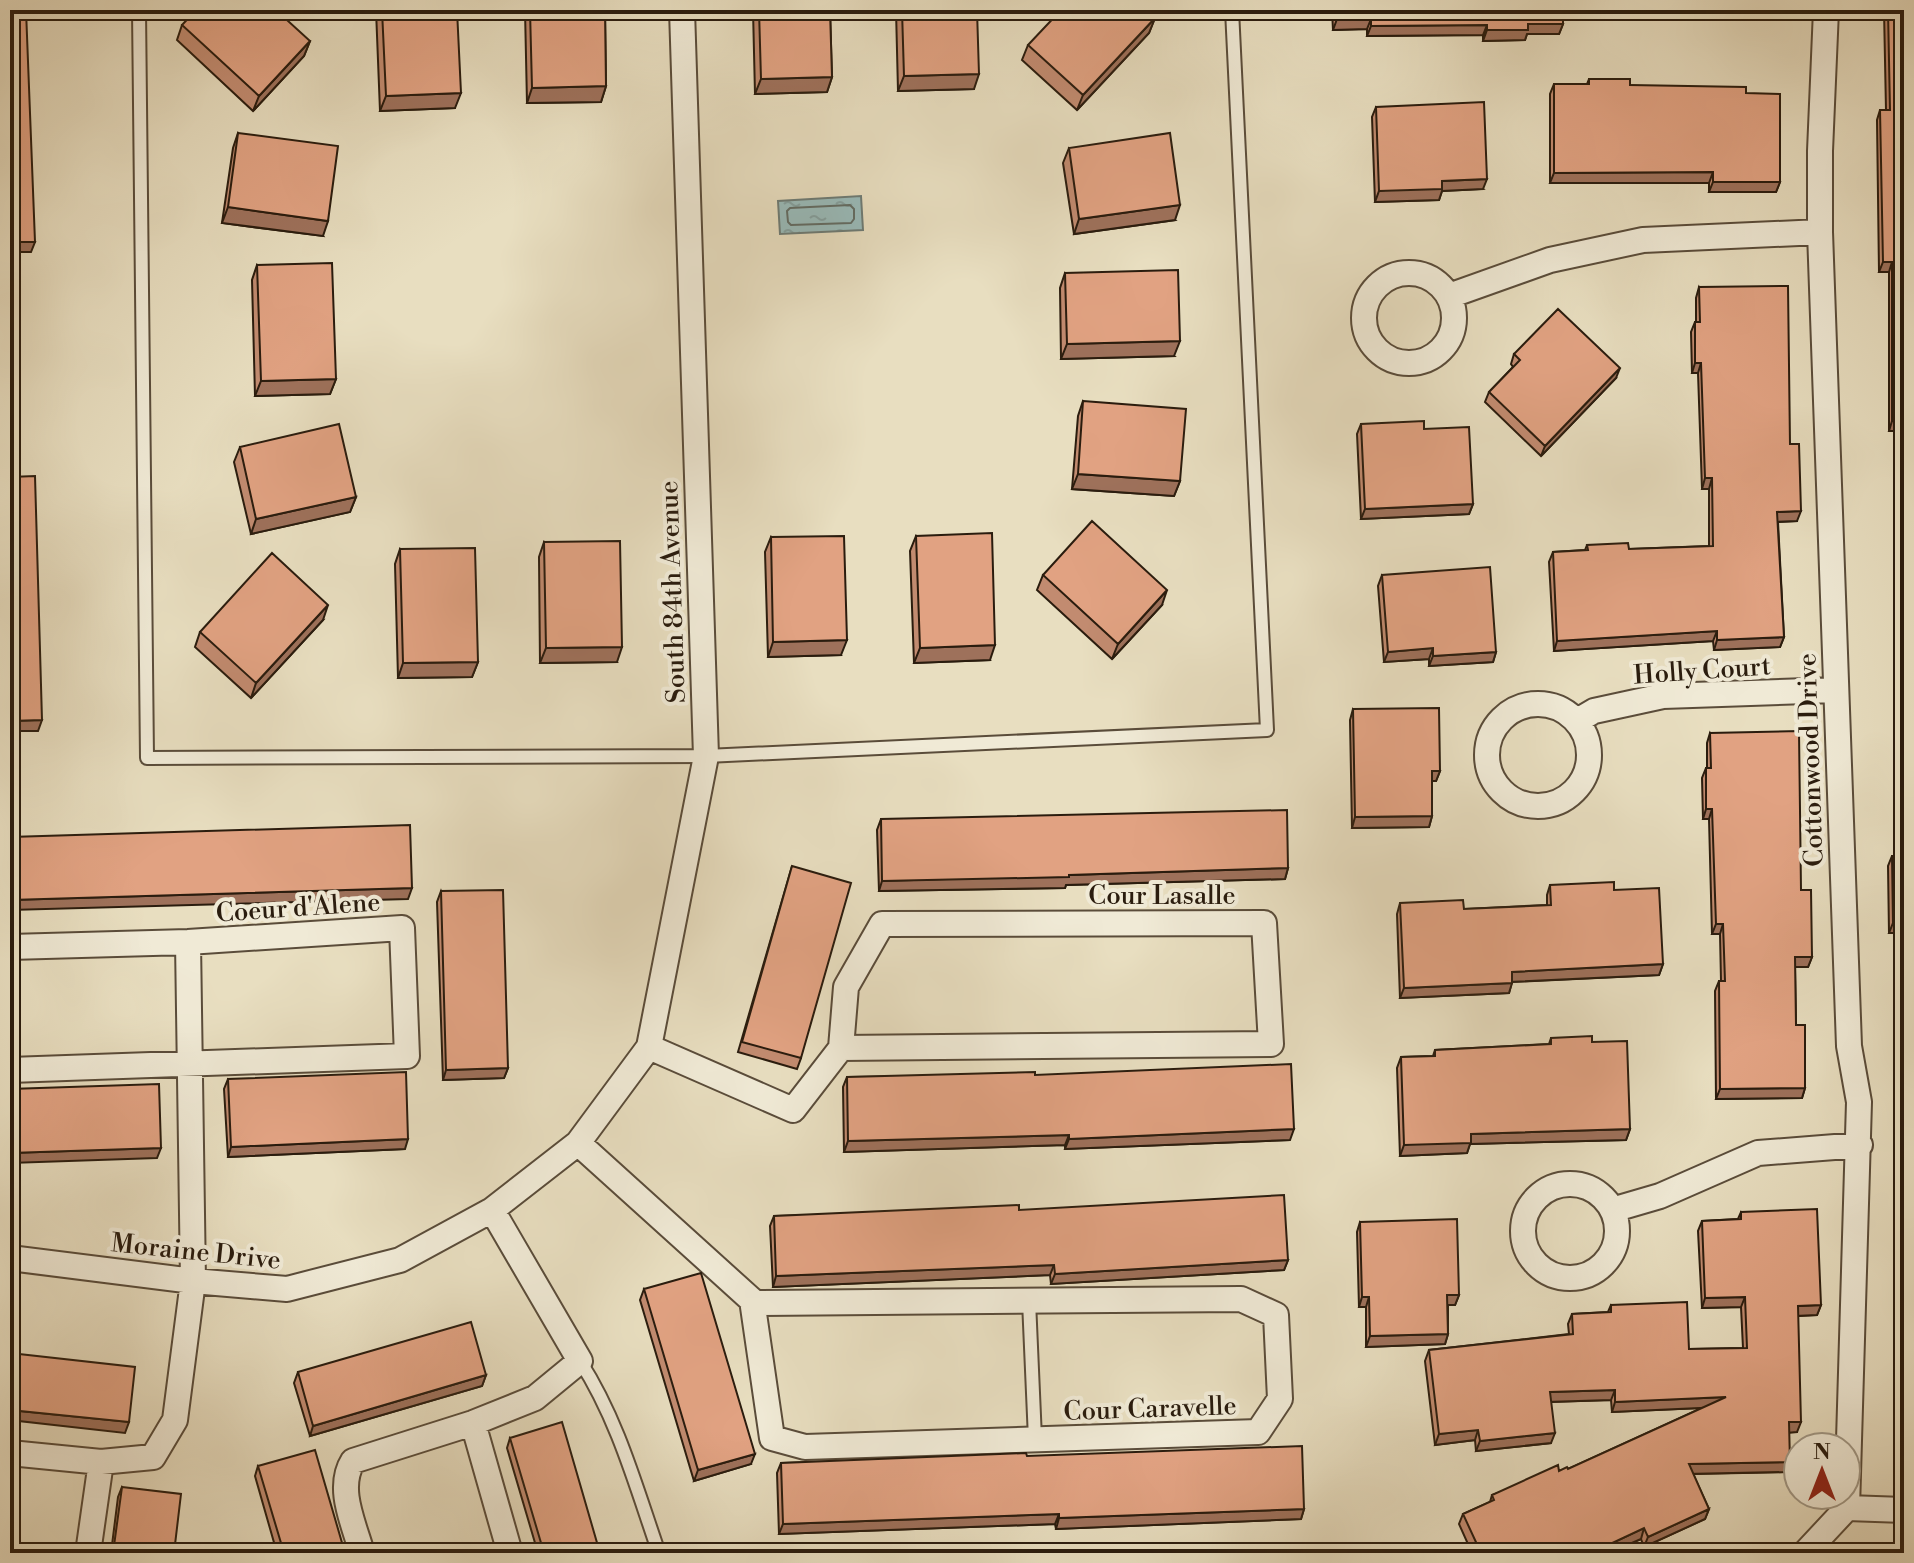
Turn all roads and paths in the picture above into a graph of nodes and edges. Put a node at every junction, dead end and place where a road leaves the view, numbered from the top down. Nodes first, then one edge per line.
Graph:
1 (139, 10) edge
2 (682, 10) edge
3 (1232, 10) edge
4 (1826, 10) edge
5 (1820, 232) junction
6 (1449, 296) dead end
7 (1836, 690) junction
8 (1577, 721) junction
9 (706, 756) junction
10 (188, 942) junction
11 (10, 947) edge
12 (649, 1047) junction
13 (841, 1048) junction
14 (190, 1065) junction
15 (10, 1070) edge
16 (578, 1143) junction
17 (1860, 1145) junction
18 (492, 1210) junction
19 (1612, 1210) dead end
20 (10, 1258) edge
21 (193, 1281) junction
22 (752, 1300) junction
23 (1029, 1301) junction
24 (580, 1361) junction
25 (473, 1423) junction
26 (1850, 1431) edge
27 (1035, 1439) junction
28 (10, 1453) edge
29 (101, 1462) junction
30 (1862, 1509) edge
31 (1904, 1510) edge
32 (1844, 1511) edge
33 (88, 1553) edge
34 (362, 1553) edge
35 (510, 1553) edge
36 (659, 1553) edge
37 (1805, 1553) edge

1 - 9 lane
2 - 9 street, South 84th Avenue
3 - 9 lane
4 - 5 street, Cottonwood Drive
5 - 6 street
5 - 7 street, Cottonwood Drive
7 - 8 street, Holly Court
7 - 17 street, Cottonwood Drive
8 - 8 street
9 - 12 street, South 84th Avenue
10 - 11 street, Coeur d'Alene
10 - 14 street, Coeur d'Alene
10 - 14 street, Coeur d'Alene
12 - 13 street
12 - 16 street, South 84th Avenue
13 - 13 street, Cour Lasalle
14 - 15 street, Coeur d'Alene
14 - 21 street, Coeur d'Alene
16 - 18 street, Moraine Drive
16 - 22 street
17 - 19 street
17 - 26 street, Cottonwood Drive
18 - 21 street, Moraine Drive
18 - 24 street
20 - 21 street, Moraine Drive
21 - 29 street, Coeur d'Alene
22 - 23 street, Cour Caravelle
22 - 27 street, Cour Caravelle
23 - 27 lane
23 - 27 street, Cour Caravelle
24 - 25 street
24 - 36 lane
25 - 34 street
25 - 35 street
28 - 29 street
29 - 33 street
30 - 31 street
32 - 37 street

